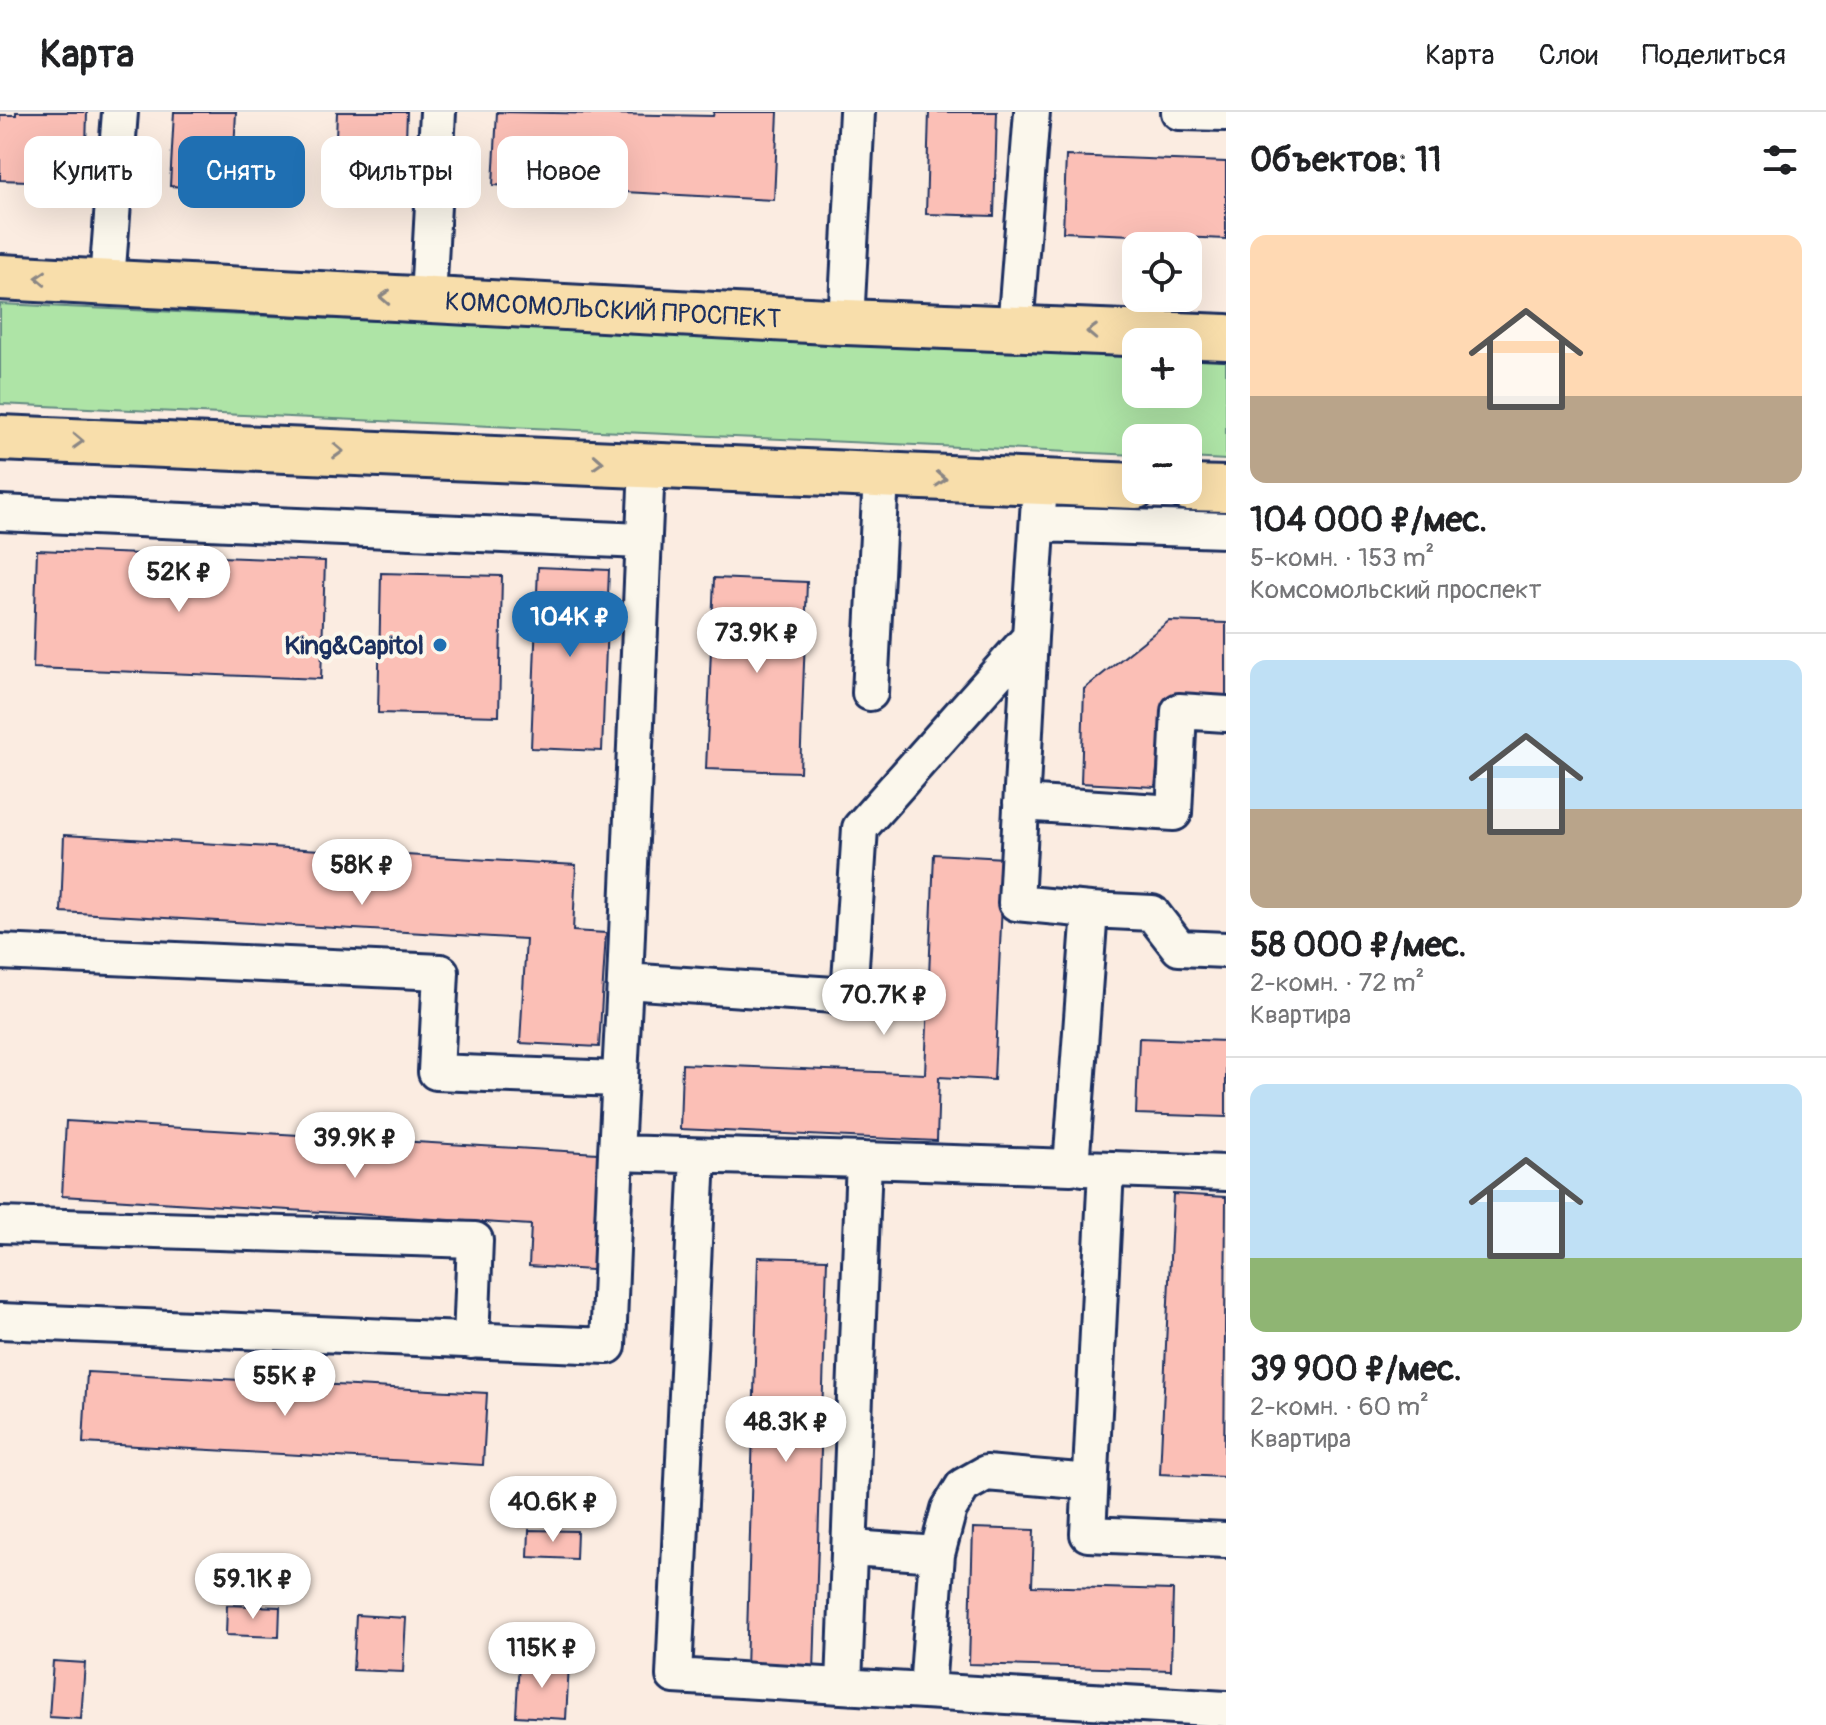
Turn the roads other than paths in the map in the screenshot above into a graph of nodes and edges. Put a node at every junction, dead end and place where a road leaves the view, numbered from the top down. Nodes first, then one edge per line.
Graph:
1 (120, 112) edge
2 (438, 112) edge
3 (857, 112) edge
4 (1032, 112) edge
5 (1179, 112) edge
6 (1226, 113) edge
7 (0, 277) edge
8 (107, 281) junction
9 (428, 299) junction
10 (846, 322) junction
11 (1015, 329) junction
12 (1226, 337) edge
13 (0, 438) edge
14 (647, 465) junction
15 (881, 476) junction
16 (1202, 488) edge
17 (1122, 489) edge
18 (1226, 489) edge
19 (1039, 504) junction
20 (0, 513) edge
21 (1226, 530) edge
22 (642, 541) junction
23 (1030, 637) junction
24 (870, 693) dead end
25 (1226, 714) edge
26 (1021, 803) junction
27 (1090, 910) junction
28 (1226, 950) edge
29 (0, 952) edge
30 (625, 981) junction
31 (618, 1079) junction
32 (616, 1153) junction
33 (698, 1156) junction
34 (864, 1160) junction
35 (1071, 1167) junction
36 (1106, 1169) junction
37 (1226, 1173) edge
38 (0, 1225) edge
39 (0, 1321) edge
40 (471, 1341) junction
41 (1090, 1482) junction
42 (1226, 1540) edge
43 (852, 1548) junction
44 (937, 1554) junction
45 (844, 1685) junction
46 (927, 1690) junction
47 (1226, 1709) edge

1 - 8 street
2 - 9 street
3 - 10 street
4 - 11 street
5 - 6 street
8 -> 7 main road, КОМСОМОЛЬСКИЙ ПРОСПЕКТ
9 -> 8 main road, КОМСОМОЛЬСКИЙ ПРОСПЕКТ
9 - 10 main road, КОМСОМОЛЬСКИЙ ПРОСПЕКТ
10 - 11 main road, КОМСОМОЛЬСКИЙ ПРОСПЕКТ
12 -> 11 main road, КОМСОМОЛЬСКИЙ ПРОСПЕКТ
13 -> 14 main road
14 - 15 main road
14 - 22 street
15 -> 19 main road
15 - 24 street
16 - 18 main road
17 - 19 main road
19 - 21 street
19 - 23 street
20 - 22 street
22 - 30 street
23 - 26 street
23 - 30 street
25 - 26 street
26 - 27 street
27 - 28 street
27 - 35 street
29 - 31 street
30 - 31 street
31 - 32 street
32 - 33 street
32 - 40 street
33 - 34 street
33 - 45 street
34 - 35 street
34 - 43 street
35 - 36 street
36 - 37 street
36 - 41 street
38 - 40 street
39 - 40 street
41 - 42 street
41 - 44 street
43 - 44 street
43 - 45 street
44 - 46 street
45 - 46 street
46 - 47 street

